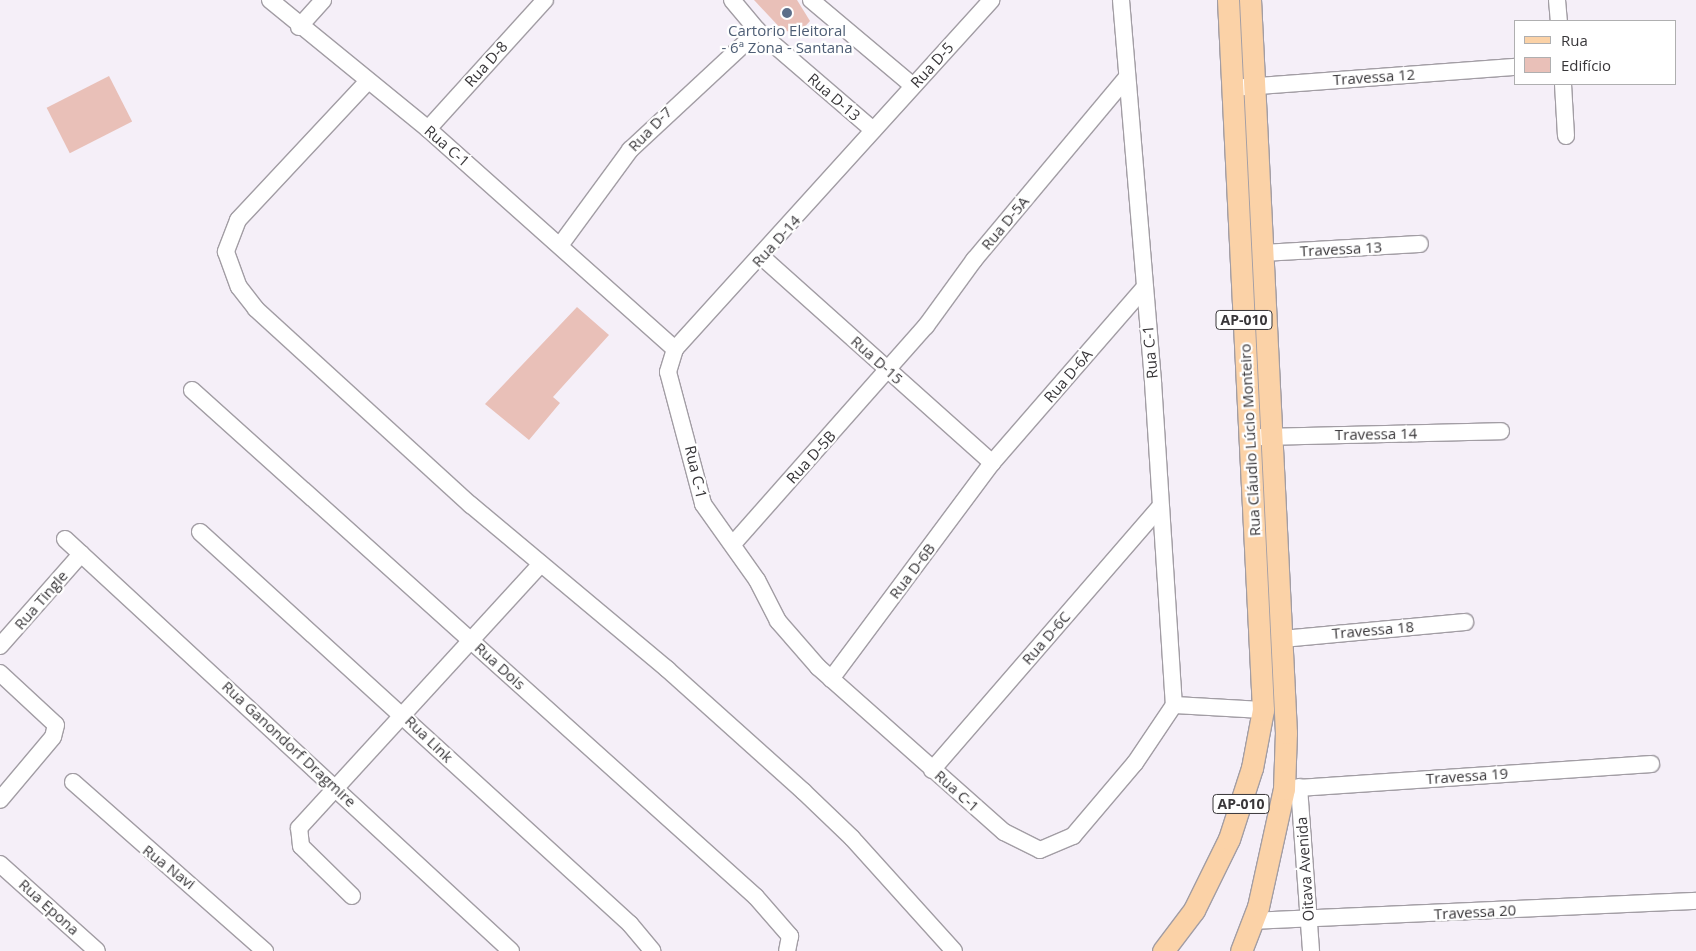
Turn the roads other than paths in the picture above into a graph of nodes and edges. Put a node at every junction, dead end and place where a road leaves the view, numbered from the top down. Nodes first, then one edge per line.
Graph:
1 (270, 0) edge
2 (323, 0) edge
3 (544, 0) edge
4 (732, 0) edge
5 (811, 0) edge
6 (992, 0) edge
7 (1121, 0) edge
8 (1228, 0) edge
9 (1250, 0) edge
10 (1557, 0) edge
11 (1559, 20) edge
12 (299, 27) junction
13 (758, 31) junction
14 (1514, 66) edge
15 (1126, 78) junction
16 (368, 81) junction
17 (1563, 85) edge
18 (913, 86) junction
19 (1254, 87) junction
20 (1233, 88) junction
21 (428, 129) junction
22 (873, 130) junction
23 (1566, 136) dead end
24 (561, 244) junction
25 (1420, 244) dead end
26 (1262, 254) junction
27 (762, 258) junction
28 (1144, 288) junction
29 (676, 349) junction
30 (888, 369) junction
31 (192, 390) dead end
32 (1501, 431) dead end
33 (1271, 436) junction
34 (1250, 438) junction
35 (992, 463) junction
36 (1161, 506) junction
37 (200, 532) dead end
38 (65, 539) dead end
39 (733, 544) junction
40 (81, 554) junction
41 (541, 564) junction
42 (1465, 622) dead end
43 (1282, 639) junction
44 (471, 640) junction
45 (0, 646) edge
46 (0, 672) edge
47 (831, 679) junction
48 (1174, 705) junction
49 (1263, 710) junction
50 (1286, 711) junction
51 (403, 714) junction
52 (1651, 764) dead end
53 (932, 770) junction
54 (73, 782) dead end
55 (336, 786) junction
56 (1292, 788) junction
57 (0, 800) edge
58 (0, 864) edge
59 (352, 896) dead end
60 (1696, 901) edge
61 (1308, 920) junction
62 (1253, 921) junction
63 (97, 951) edge
64 (265, 951) edge
65 (511, 951) edge
66 (653, 951) edge
67 (787, 951) edge
68 (954, 951) edge
69 (1163, 951) edge
70 (1241, 951) edge
71 (1311, 951) edge

1 - 12 street, Rua C-1
2 - 12 street
3 - 21 street, Rua D-8
4 - 13 street, Rua D-13
5 - 18 street
6 - 18 street, Rua D-5
7 - 15 street, Rua C-1
8 - 20 main road, Rua Cláudio Lúcio Monteiro / AP-010
9 - 19 main road, Rua Cláudio Lúcio Monteiro / AP-010
10 - 11 street
12 - 16 street, Rua C-1
13 - 22 street, Rua D-13
13 - 24 street, Rua D-7
14 - 19 street, Travessa 12
15 - 28 street, Rua C-1
15 - 30 street, Rua D-5A
16 - 21 street, Rua C-1
16 - 41 street
17 - 23 street
18 - 22 street, Rua D-5
19 - 20 street, Travessa 12
19 - 26 main road, Rua Cláudio Lúcio Monteiro / AP-010
20 - 34 main road, Rua Cláudio Lúcio Monteiro / AP-010
21 - 24 street, Rua C-1
22 - 27 street, Rua D-14
24 - 29 street, Rua C-1
25 - 26 street, Travessa 13
26 - 33 main road, Rua Cláudio Lúcio Monteiro / AP-010
27 - 29 street, Rua D-14
27 - 30 street, Rua D-15
28 - 35 street, Rua D-6A
28 - 36 street, Rua C-1
29 - 39 street, Rua C-1
30 - 35 street, Rua D-15
30 - 39 street, Rua D-5B
31 - 44 street, Rua Dois
32 - 33 street, Travessa 14
33 - 34 street, Travessa 14
33 - 43 main road, Rua Cláudio Lúcio Monteiro / AP-010
34 - 49 main road, Rua Cláudio Lúcio Monteiro / AP-010
35 - 47 street, Rua D-6B
36 - 48 street, Rua C-1
36 - 53 street, Rua D-6C
37 - 51 street, Rua Link
38 - 40 street, Rua Ganondorf Dragmire
39 - 47 street, Rua C-1
40 - 45 street, Rua Tingle
40 - 55 street, Rua Ganondorf Dragmire
41 - 44 street
41 - 68 street
42 - 43 street, Travessa 18
43 - 50 main road, AP-010
44 - 51 street
44 - 67 street, Rua Dois
46 - 57 street
47 - 53 street, Rua C-1
48 - 49 street
48 - 53 street, Rua C-1
49 - 50 main road
49 - 69 main road, AP-010
50 - 56 main road, AP-010
51 - 55 street
51 - 66 street, Rua Link
52 - 56 street, Travessa 19
54 - 64 street, Rua Navi
55 - 59 street
55 - 65 street, Rua Ganondorf Dragmire
56 - 61 street, Oitava Avenida
56 - 62 main road, AP-010
58 - 63 street, Rua Epona
60 - 61 street, Travessa 20
61 - 62 street, Travessa 20
61 - 71 street, Oitava Avenida
62 - 70 main road, AP-010

